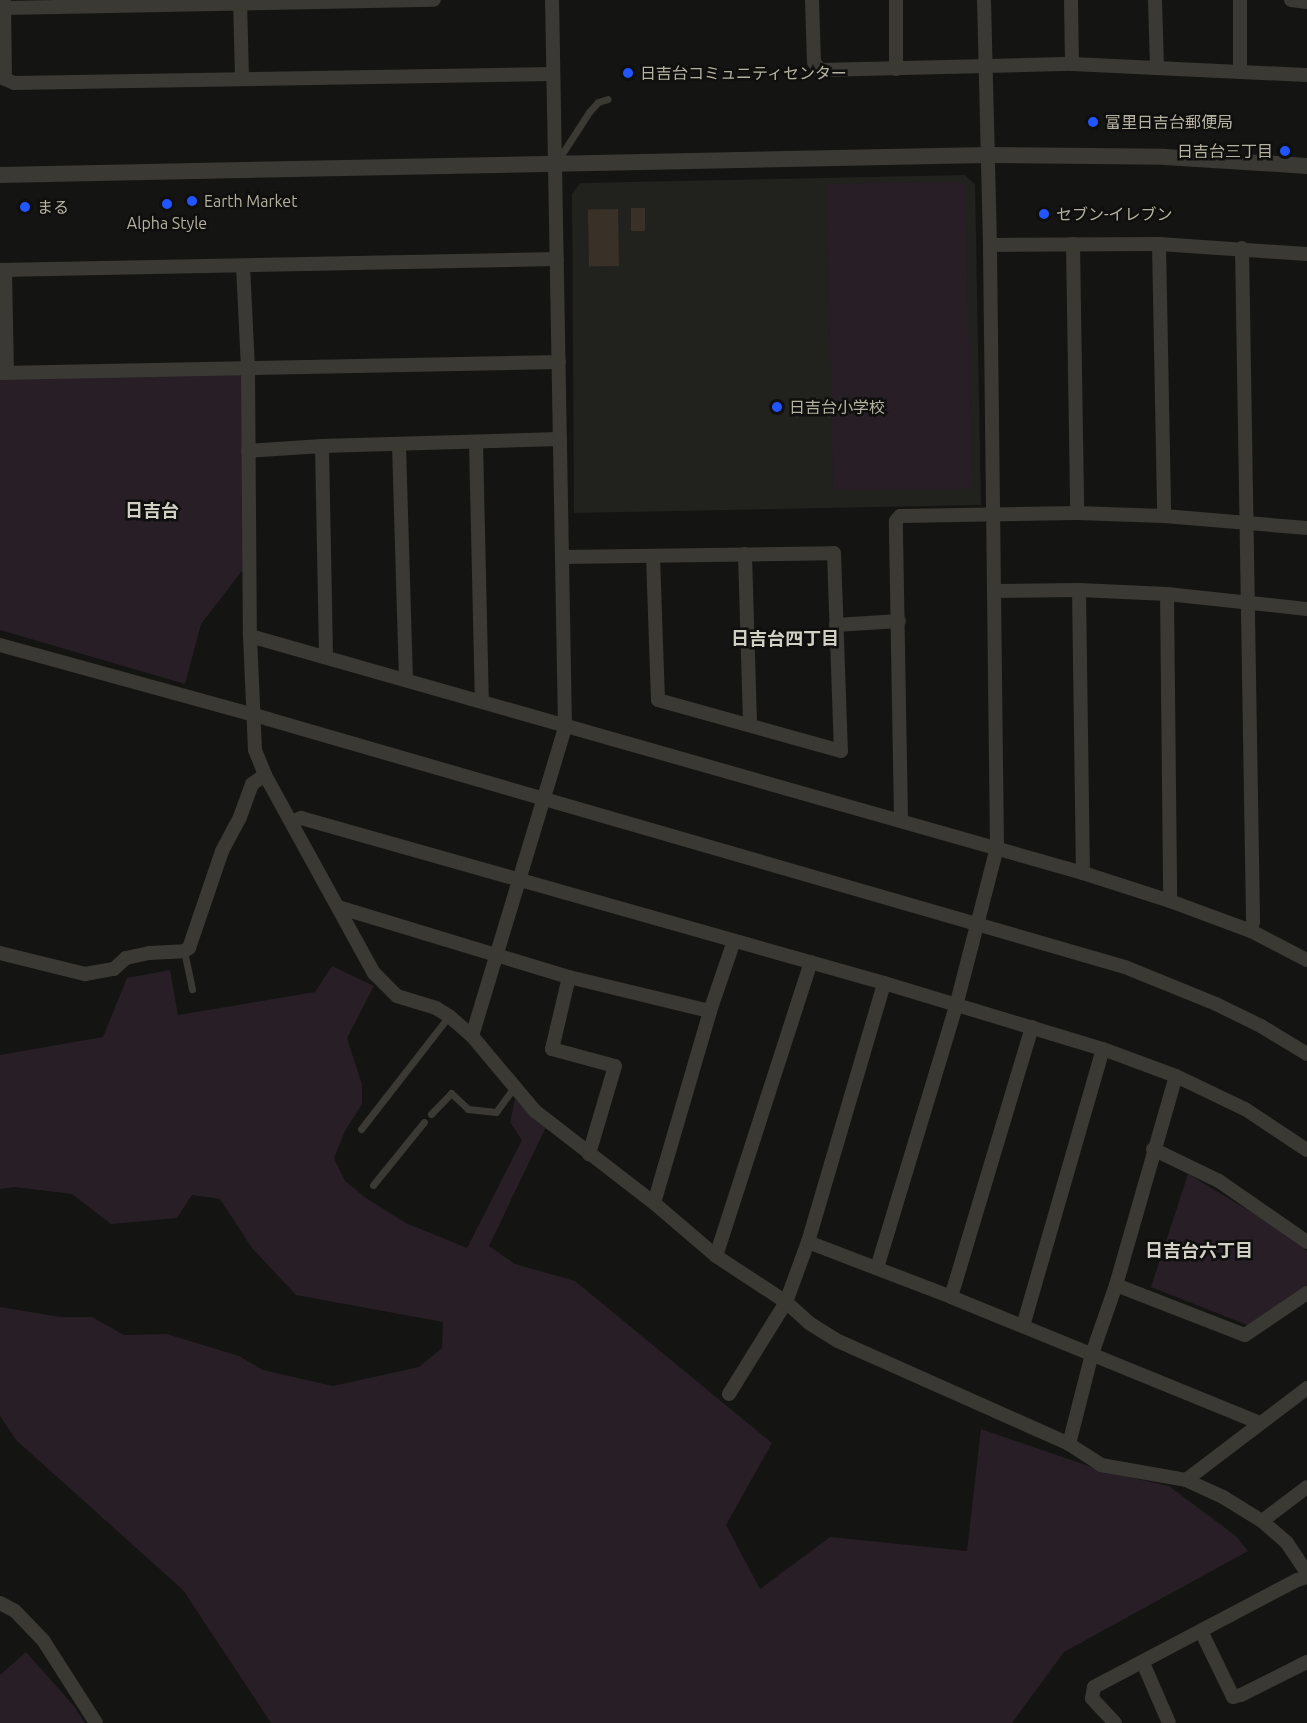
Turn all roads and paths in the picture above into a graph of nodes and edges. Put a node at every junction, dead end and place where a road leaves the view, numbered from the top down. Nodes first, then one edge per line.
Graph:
1 (434, 0) edge
2 (552, 0) edge
3 (812, 0) edge
4 (896, 0) edge
5 (984, 0) edge
6 (1071, 0) edge
7 (1155, 0) edge
8 (1240, 0) edge
9 (1291, 0) edge
10 (1307, 2) edge
11 (240, 3) edge
12 (4, 4) edge
13 (1072, 64) junction
14 (986, 66) junction
15 (1157, 68) junction
16 (896, 69) junction
17 (1240, 71) junction
18 (554, 74) junction
19 (1307, 75) edge
20 (2, 77) edge
21 (242, 78) junction
22 (608, 99) dead end
23 (987, 155) junction
24 (555, 165) junction
25 (1307, 166) edge
26 (0, 175) edge
27 (1073, 244) junction
28 (1159, 244) junction
29 (990, 245) junction
30 (1242, 248) junction
31 (1307, 254) edge
32 (557, 260) junction
33 (243, 266) junction
34 (3, 270) edge
35 (559, 362) junction
36 (248, 368) junction
37 (4, 373) edge
38 (560, 439) junction
39 (476, 443) junction
40 (399, 445) junction
41 (322, 446) junction
42 (248, 451) junction
43 (1077, 513) junction
44 (992, 515) junction
45 (1164, 516) junction
46 (1247, 522) junction
47 (1307, 528) edge
48 (745, 554) junction
49 (562, 556) junction
50 (653, 556) junction
51 (1079, 590) junction
52 (994, 591) junction
53 (1167, 594) junction
54 (1248, 603) junction
55 (1307, 609) edge
56 (899, 621) junction
57 (836, 625) junction
58 (250, 636) junction
59 (0, 645) edge
60 (326, 657) junction
61 (406, 679) junction
62 (482, 700) junction
63 (253, 715) junction
64 (750, 724) junction
65 (565, 727) junction
66 (265, 775) junction
67 (543, 799) junction
68 (901, 819) junction
69 (291, 822) junction
70 (997, 848) junction
71 (1083, 873) junction
72 (518, 879) junction
73 (1170, 901) junction
74 (338, 907) junction
75 (978, 925) junction
76 (1251, 931) junction
77 (734, 941) junction
78 (184, 951) junction
79 (0, 953) edge
80 (495, 954) junction
81 (1307, 960) edge
82 (811, 962) junction
83 (569, 977) junction
84 (884, 983) junction
85 (192, 989) dead end
86 (956, 1006) junction
87 (710, 1011) junction
88 (449, 1016) junction
89 (1032, 1027) junction
90 (472, 1036) junction
91 (1103, 1049) junction
92 (1307, 1054) edge
93 (1176, 1076) junction
94 (514, 1087) junction
95 (431, 1114) dead end
96 (424, 1122) dead end
97 (361, 1129) dead end
98 (1153, 1149) junction
99 (1307, 1150) edge
100 (589, 1154) junction
101 (373, 1185) dead end
102 (654, 1203) junction
103 (808, 1242) junction
104 (1307, 1242) edge
105 (716, 1256) junction
106 (877, 1269) junction
107 (1116, 1285) junction
108 (1307, 1293) edge
109 (951, 1297) junction
110 (786, 1302) junction
111 (1023, 1326) junction
112 (1092, 1354) junction
113 (1307, 1388) edge
114 (729, 1394) dead end
115 (1258, 1422) junction
116 (1069, 1444) junction
117 (1186, 1480) junction
118 (1307, 1487) edge
119 (1262, 1521) junction
120 (1307, 1575) edge
121 (0, 1603) edge
122 (1201, 1631) junction
123 (1307, 1662) edge
124 (1143, 1663) junction
125 (96, 1723) edge
126 (1115, 1723) edge
127 (1169, 1723) edge

1 - 11 street
2 - 18 street
3 - 16 street
4 - 16 street
5 - 14 street
6 - 13 street
7 - 15 street
8 - 17 street
9 - 10 street
11 - 12 street
11 - 21 street
12 - 20 street
13 - 14 street
13 - 15 street
14 - 16 street
14 - 23 street
15 - 17 street
17 - 19 street
18 - 21 street
18 - 24 street
20 - 21 street
22 - 24 lane
23 - 24 street
23 - 25 street
23 - 29 street
24 - 26 street
24 - 32 street
27 - 28 street
27 - 29 street
27 - 43 street
28 - 30 street
28 - 45 street
29 - 44 street
30 - 31 street
30 - 46 street
32 - 33 street
32 - 35 street
33 - 34 street
33 - 36 street
34 - 37 street
35 - 36 street
35 - 38 street
36 - 37 street
36 - 42 street
38 - 39 street
38 - 49 street
39 - 40 street
39 - 62 street
40 - 41 street
40 - 61 street
41 - 42 street
41 - 60 street
42 - 58 street
43 - 44 street
43 - 45 street
44 - 52 street
44 - 56 street
45 - 46 street
46 - 47 street
46 - 54 street
48 - 50 street
48 - 57 street
48 - 64 street
49 - 50 street
49 - 65 street
50 - 64 street
51 - 52 street
51 - 53 street
51 - 71 street
52 - 70 street
53 - 54 street
53 - 73 street
54 - 55 street
54 - 76 street
56 - 57 street
56 - 68 street
57 - 64 street
58 - 60 street
58 - 63 street
59 - 63 street
60 - 61 street
61 - 62 street
62 - 65 street
63 - 66 street
63 - 67 street
65 - 67 street
65 - 68 street
66 - 69 street
66 - 78 street
67 - 72 street
67 - 75 street
68 - 70 street
69 - 72 street
69 - 74 street
70 - 71 street
70 - 75 street
71 - 73 street
72 - 77 street
72 - 80 street
73 - 76 street
74 - 80 street
74 - 88 street
75 - 86 street
75 - 92 street
76 - 81 street
77 - 82 street
77 - 87 street
78 - 79 street
78 - 85 lane
80 - 83 street
80 - 90 street
82 - 84 street
82 - 105 street
83 - 87 street
83 - 100 street
84 - 86 street
84 - 103 street
86 - 89 street
86 - 106 street
87 - 102 street
88 - 90 street
88 - 97 lane
89 - 91 street
89 - 109 street
90 - 94 street
91 - 93 street
91 - 111 street
93 - 98 street
93 - 99 street
94 - 95 lane
94 - 100 street
96 - 101 lane
98 - 104 street
98 - 107 street
100 - 102 street
102 - 105 street
103 - 106 street
103 - 110 street
105 - 110 street
106 - 109 street
107 - 108 street
107 - 112 street
109 - 111 street
110 - 114 street
110 - 116 street
111 - 112 street
112 - 115 street
112 - 116 street
113 - 115 street
115 - 117 street
116 - 117 street
117 - 119 street
118 - 119 street
119 - 120 street
120 - 122 street
121 - 125 street
122 - 123 street
122 - 124 street
124 - 126 street
124 - 127 street

